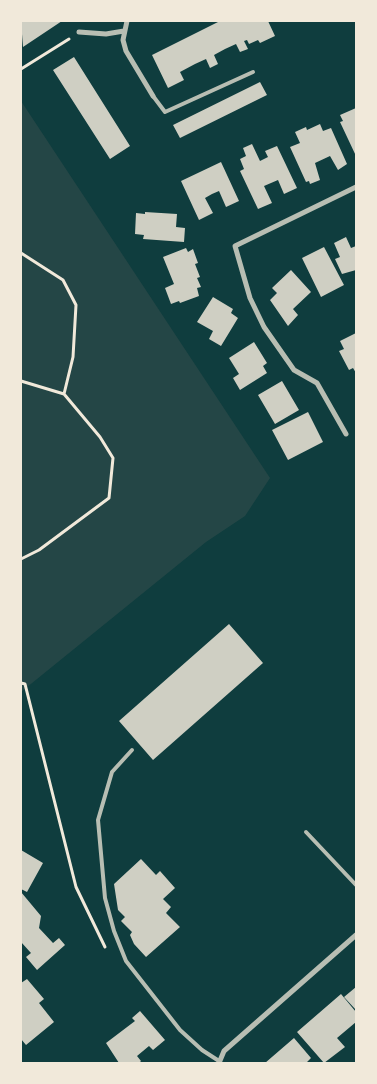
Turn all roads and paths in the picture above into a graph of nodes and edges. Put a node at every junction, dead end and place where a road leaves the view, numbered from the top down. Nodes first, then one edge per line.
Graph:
1 (127, 21) edge
2 (124, 31) junction
3 (80, 32) joint
4 (21, 69) edge
5 (253, 72) dead end
6 (153, 96) joint
7 (356, 187) edge
8 (21, 253) edge
9 (21, 381) edge
10 (64, 394) junction
11 (346, 434) dead end
12 (21, 559) edge
13 (132, 750) dead end
14 (306, 832) dead end
15 (356, 886) edge
16 (356, 935) edge
17 (219, 1062) edge

1 - 2 street
2 - 3 street
2 - 6 street
3 - 4 path
5 - 6 lane
7 - 11 street
8 - 10 path
9 - 10 path
10 - 12 path
13 - 17 lane
14 - 15 lane
16 - 17 street

